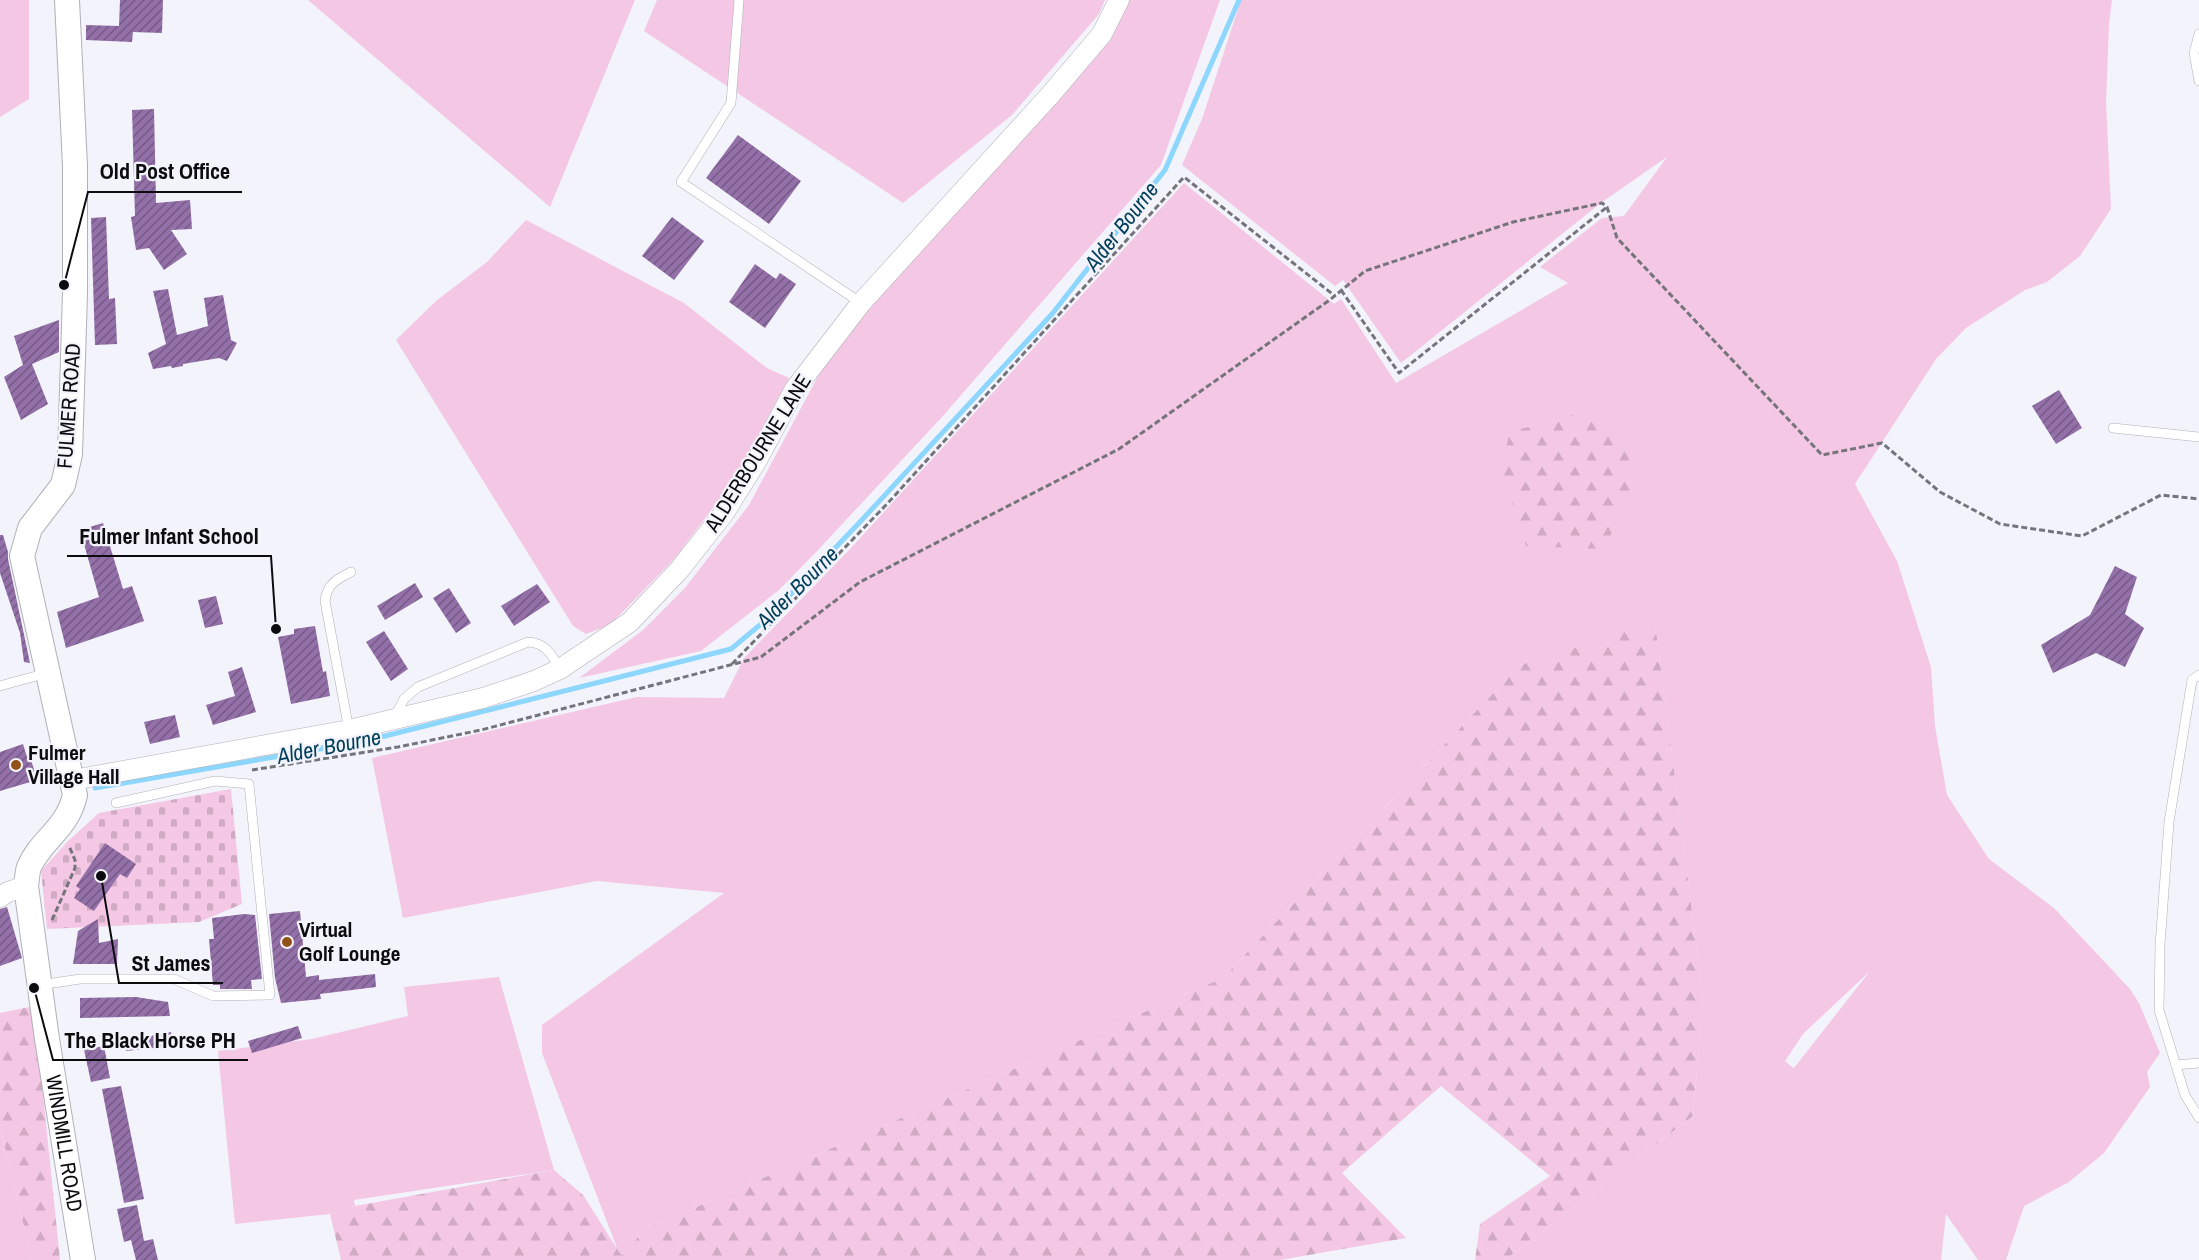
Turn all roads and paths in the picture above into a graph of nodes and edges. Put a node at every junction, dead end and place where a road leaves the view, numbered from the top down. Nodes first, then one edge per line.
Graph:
1 (67, 0) edge
2 (739, 0) edge
3 (1119, 0) edge
4 (2199, 34) edge
5 (2199, 81) edge
6 (1607, 207) junction
7 (1341, 290) junction
8 (1335, 296) junction
9 (861, 303) junction
10 (2113, 428) dead end
11 (2199, 437) edge
12 (2199, 499) edge
13 (351, 572) dead end
14 (732, 664) junction
15 (561, 669) junction
16 (47, 673) junction
17 (2199, 675) edge
18 (0, 686) edge
19 (393, 719) junction
20 (349, 730) junction
21 (246, 771) dead end
22 (73, 780) junction
23 (116, 803) dead end
24 (58, 830) junction
25 (26, 886) junction
26 (0, 897) edge
27 (33, 936) junction
28 (40, 985) junction
29 (2199, 1063) edge
30 (2176, 1065) junction
31 (2199, 1118) edge
32 (83, 1260) edge

1 - 16 street, FULMER ROAD
2 - 9 lane
3 - 9 street, ALDERBOURNE LANE
4 - 5 lane
6 - 7 path
6 - 7 path
6 - 12 path
7 - 8 path
8 - 14 path
8 - 14 path
9 - 15 street, ALDERBOURNE LANE
10 - 11 lane
13 - 20 lane
14 - 21 path
15 - 19 street, ALDERBOURNE LANE
15 - 19 lane
16 - 18 lane
16 - 22 street, FULMER ROAD
17 - 30 lane
19 - 20 street, ALDERBOURNE LANE
20 - 22 street, ALDERBOURNE LANE
22 - 24 street, FULMER ROAD
23 - 28 lane
24 - 25 street, FULMER ROAD
24 - 27 path
25 - 26 street
25 - 27 street, WINDMILL ROAD
27 - 28 street, WINDMILL ROAD
28 - 32 street, WINDMILL ROAD
29 - 30 lane
30 - 31 lane

